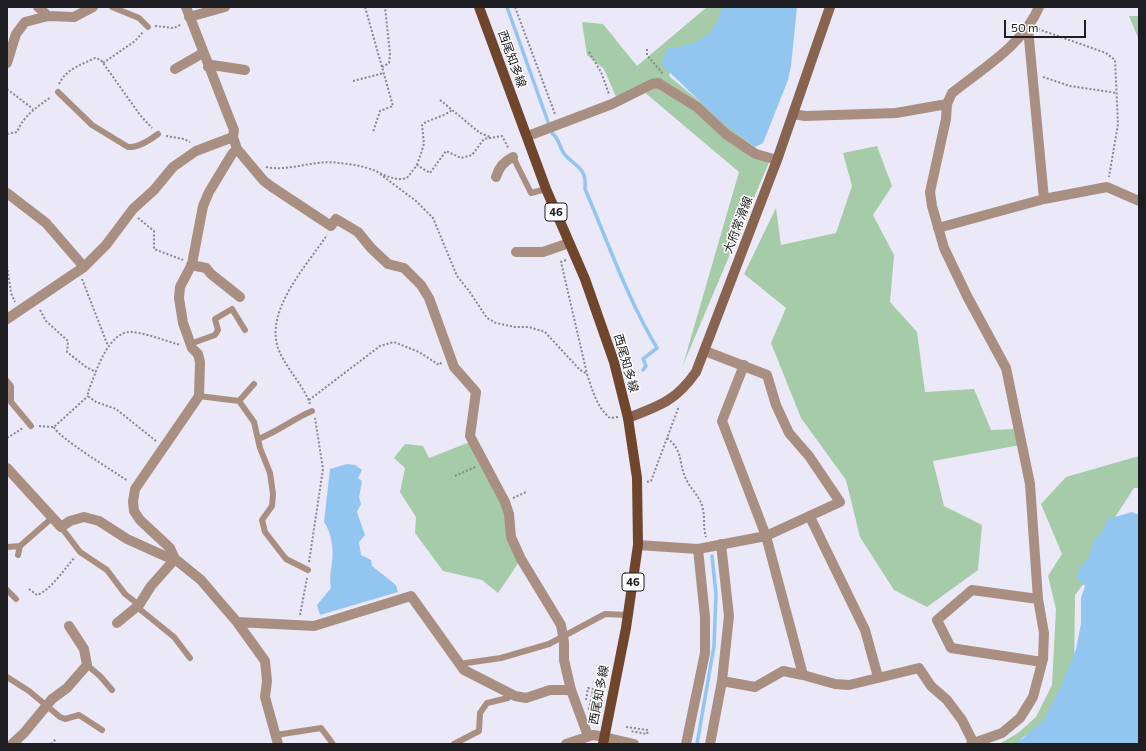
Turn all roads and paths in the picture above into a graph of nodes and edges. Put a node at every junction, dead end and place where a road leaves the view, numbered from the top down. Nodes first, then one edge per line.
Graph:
1 (38, 7) edge
2 (93, 7) edge
3 (112, 7) edge
4 (186, 7) edge
5 (225, 7) edge
6 (365, 7) edge
7 (385, 7) edge
8 (479, 7) edge
9 (515, 7) edge
10 (830, 7) edge
11 (1039, 7) edge
12 (75, 11) edge
13 (48, 16) junction
14 (190, 19) junction
15 (148, 27) junction
16 (1028, 27) junction
17 (589, 52) dead end
18 (203, 53) junction
19 (7, 63) edge
20 (103, 63) junction
21 (208, 66) junction
22 (382, 67) junction
23 (175, 69) dead end
24 (245, 70) dead end
25 (384, 73) junction
26 (1032, 74) junction
27 (353, 81) dead end
28 (7, 89) edge
29 (58, 92) junction
30 (1117, 93) junction
31 (440, 100) dead end
32 (612, 104) junction
33 (947, 104) junction
34 (33, 109) junction
35 (452, 110) junction
36 (793, 114) junction
37 (559, 124) junction
38 (373, 132) dead end
39 (7, 134) edge
40 (158, 134) junction
41 (233, 136) junction
42 (528, 136) junction
43 (491, 137) junction
44 (237, 149) junction
45 (198, 150) junction
46 (513, 157) junction
47 (777, 160) junction
48 (417, 165) junction
49 (261, 166) dead end
50 (380, 174) junction
51 (496, 177) dead end
52 (1107, 187) junction
53 (546, 188) junction
54 (7, 193) edge
55 (1044, 199) junction
56 (1139, 200) edge
57 (131, 212) junction
58 (938, 228) junction
59 (570, 244) junction
60 (516, 252) dead end
61 (575, 257) junction
62 (192, 264) junction
63 (7, 266) edge
64 (82, 269) junction
65 (240, 297) dead end
66 (34, 300) junction
67 (20, 310) junction
68 (7, 319) edge
69 (245, 330) dead end
70 (108, 346) junction
71 (191, 346) junction
72 (705, 352) junction
73 (450, 358) junction
74 (744, 365) junction
75 (96, 372) junction
76 (587, 374) junction
77 (7, 381) edge
78 (254, 384) dead end
79 (88, 396) junction
80 (199, 396) junction
81 (309, 400) dead end
82 (239, 401) junction
83 (680, 403) dead end
84 (312, 411) dead end
85 (627, 416) junction
86 (31, 426) junction
87 (54, 427) junction
88 (7, 438) edge
89 (667, 438) junction
90 (258, 439) junction
91 (163, 448) junction
92 (484, 463) junction
93 (7, 468) edge
94 (456, 476) dead end
95 (645, 482) dead end
96 (136, 487) junction
97 (526, 492) dead end
98 (505, 501) junction
99 (810, 517) junction
100 (52, 518) junction
101 (61, 527) junction
102 (766, 536) junction
103 (638, 545) junction
104 (20, 546) junction
105 (709, 546) junction
106 (7, 547) edge
107 (80, 552) junction
108 (18, 555) dead end
109 (174, 557) junction
110 (308, 570) dead end
111 (29, 589) dead end
112 (7, 590) edge
113 (16, 598) dead end
114 (1038, 599) junction
115 (138, 606) junction
116 (628, 615) junction
117 (237, 622) junction
118 (117, 623) dead end
119 (69, 626) dead end
120 (563, 636) junction
121 (190, 658) dead end
122 (1042, 662) junction
123 (459, 664) junction
124 (87, 665) junction
125 (803, 675) junction
126 (7, 677) edge
127 (878, 677) junction
128 (722, 681) junction
129 (588, 688) dead end
130 (112, 690) dead end
131 (571, 690) junction
132 (513, 695) junction
133 (47, 705) junction
134 (496, 705) dead end
135 (593, 722) dead end
136 (626, 727) dead end
137 (102, 730) dead end
138 (625, 731) dead end
139 (588, 736) junction
140 (56, 739) dead end
141 (277, 739) edge
142 (604, 740) edge
143 (12, 744) edge
144 (51, 744) edge
145 (333, 744) edge
146 (454, 744) edge
147 (566, 744) edge
148 (634, 744) edge
149 (686, 744) edge
150 (710, 744) edge
151 (973, 744) edge

1 - 13 street
2 - 12 street
3 - 15 lane
4 - 14 street
5 - 14 street
6 - 22 path
7 - 22 path
8 - 42 main road, 西尾知多線 / 46
9 - 37 path
10 - 36 main road, 大府常滑線
11 - 16 street
12 - 13 street
13 - 19 street
14 - 15 path
14 - 18 street
15 - 20 path
16 - 26 street
16 - 30 path
16 - 33 street
17 - 32 path
18 - 21 street
18 - 23 street
20 - 29 path
20 - 40 path
21 - 24 street
21 - 41 street
22 - 25 path
25 - 27 path
25 - 38 path
26 - 30 path
26 - 55 street
28 - 34 path
29 - 34 path
29 - 40 lane
30 - 52 path
31 - 35 path
32 - 37 street
32 - 47 street
33 - 36 street
33 - 58 street
34 - 39 path
35 - 43 path
35 - 48 path
36 - 47 main road, 大府常滑線
37 - 42 street
40 - 45 path
41 - 44 street
41 - 45 street
42 - 53 main road, 西尾知多線 / 46
43 - 46 path
43 - 48 path
44 - 62 street
44 - 73 street
45 - 57 street
46 - 51 street
46 - 53 lane
47 - 72 main road, 大府常滑線
48 - 50 path
49 - 50 path
50 - 76 path
52 - 55 street
52 - 56 street
53 - 59 main road, 西尾知多線 / 46
54 - 64 street
55 - 58 street
57 - 62 path
57 - 64 street
58 - 114 street
59 - 60 street
59 - 61 main road, 西尾知多線 / 46
61 - 76 path
61 - 85 main road, 西尾知多線 / 46
62 - 65 street
62 - 71 street
63 - 67 path
64 - 66 street
64 - 70 path
66 - 67 street
66 - 75 path
67 - 68 street
69 - 71 lane
70 - 71 path
70 - 75 path
71 - 80 street
72 - 74 street
72 - 85 main road, 大府常滑線
73 - 81 path
73 - 92 street
74 - 99 street
74 - 102 street
75 - 79 path
76 - 85 path
77 - 86 lane
78 - 82 lane
79 - 87 path
79 - 91 path
80 - 82 lane
80 - 91 street
82 - 90 lane
83 - 89 path
84 - 90 lane
85 - 103 main road, 西尾知多線 / 46
86 - 87 path
86 - 88 path
87 - 96 path
89 - 95 path
89 - 105 path
90 - 110 lane
91 - 96 street
92 - 94 path
92 - 98 street
93 - 100 street
96 - 109 street
97 - 98 path
98 - 120 street
99 - 102 street
99 - 127 street
100 - 101 street
100 - 104 lane
101 - 107 lane
101 - 109 street
102 - 105 street
102 - 125 street
103 - 105 street
103 - 116 main road, 西尾知多線 / 46
104 - 106 lane
104 - 108 lane
105 - 128 street
105 - 149 street
107 - 111 path
107 - 115 lane
109 - 115 street
109 - 117 street
112 - 113 lane
114 - 122 street
114 - 122 street
115 - 118 street
115 - 121 lane
116 - 120 lane
116 - 142 main road, 西尾知多線 / 46
117 - 123 street
117 - 141 street
119 - 124 street
120 - 123 lane
120 - 131 street
122 - 151 street
123 - 132 street
124 - 130 lane
124 - 133 street
125 - 127 street
125 - 128 street
126 - 133 lane
127 - 151 street
128 - 150 street
129 - 135 path
131 - 132 street
131 - 139 street
132 - 134 lane
132 - 146 lane
133 - 137 lane
133 - 143 street
136 - 138 path
139 - 142 street
139 - 147 street
140 - 144 path
141 - 145 lane
142 - 148 street

